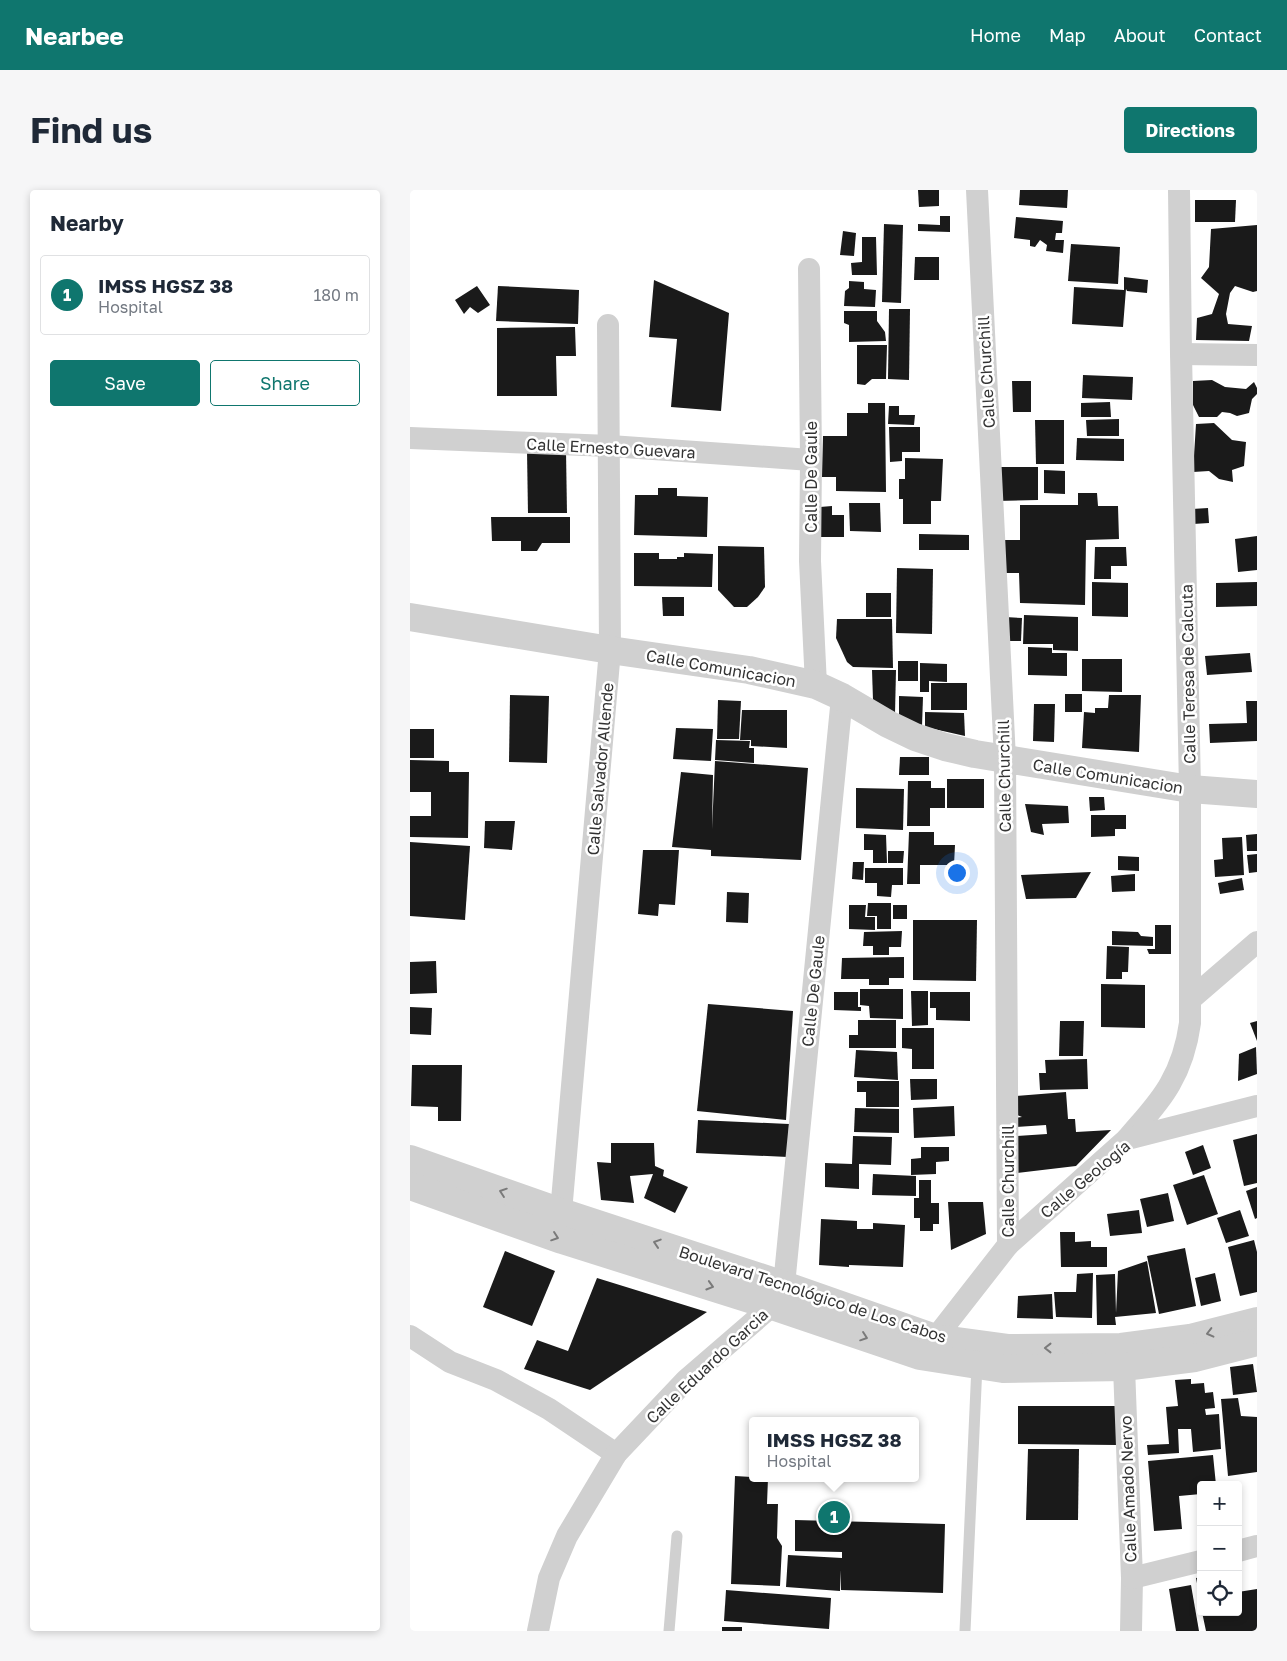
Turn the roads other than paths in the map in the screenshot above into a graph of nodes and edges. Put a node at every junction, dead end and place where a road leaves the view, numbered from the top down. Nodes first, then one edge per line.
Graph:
1 (977, 190) edge
2 (1180, 190) edge
3 (809, 269) dead end
4 (608, 325) dead end
5 (1181, 354) junction
6 (1257, 356) edge
7 (410, 438) edge
8 (610, 446) junction
9 (811, 460) junction
10 (410, 617) edge
11 (610, 650) junction
12 (816, 685) junction
13 (842, 697) junction
14 (1005, 759) junction
15 (1190, 789) junction
16 (1257, 794) edge
17 (1257, 942) edge
18 (1191, 999) junction
19 (1257, 1106) edge
20 (1127, 1139) junction
21 (410, 1159) edge
22 (410, 1186) edge
23 (561, 1212) junction
24 (1008, 1245) junction
25 (778, 1295) junction
26 (1257, 1321) edge
27 (410, 1336) edge
28 (1257, 1342) edge
29 (928, 1347) junction
30 (978, 1354) junction
31 (1122, 1357) junction
32 (616, 1454) junction
33 (677, 1536) dead end
34 (1257, 1546) edge
35 (1242, 1550) edge
36 (1197, 1562) edge
37 (1132, 1578) junction
38 (538, 1631) edge
39 (669, 1631) edge
40 (965, 1631) edge
41 (1131, 1631) edge

1 - 14 street, Calle Churchill
2 - 5 street, Calle Teresa de Calcuta
3 - 9 street, Calle De Gaule
4 - 8 street, Calle Salvador Allende
5 - 6 street
5 - 15 street, Calle Teresa de Calcuta
7 - 8 street, Calle Ernesto Guevara
8 - 9 street, Calle Ernesto Guevara
8 - 11 street, Calle Salvador Allende
9 - 12 street, Calle De Gaule
10 - 11 street, Calle Comunicacion
11 - 12 street, Calle Comunicacion
11 - 23 street, Calle Salvador Allende
12 - 13 street, Calle Comunicacion
13 - 14 street, Calle Comunicacion
13 - 25 street, Calle De Gaule
14 - 15 street, Calle Comunicacion
14 - 24 street, Calle Churchill
15 - 16 street, Calle Comunicacion
15 - 18 street, Calle Teresa de Calcuta
17 - 18 street
18 - 20 street, Calle Teresa de Calcuta
19 - 20 street, Calle Geología
20 - 24 street, Calle Geología
23 -> 21 street, Boulevard Tecnológico de Los Cabos
22 -> 25 street, Boulevard Tecnológico de Los Cabos
25 -> 23 street, Boulevard Tecnológico de Los Cabos
24 - 29 street, Calle Churchill
25 - 29 street, Boulevard Tecnológico de Los Cabos
25 - 32 street, Calle Eduardo Garcia
26 -> 31 street, Boulevard Tecnológico de Los Cabos
27 - 32 street
28 - 31 street, Boulevard Tecnológico de Los Cabos
29 - 30 street, Boulevard Tecnológico de Los Cabos
30 - 31 street, Boulevard Tecnológico de Los Cabos
30 - 40 lane
31 - 37 street, Calle Amado Nervo
32 - 38 street, Calle Eduardo Garcia
33 - 39 lane
34 - 35 street
36 - 37 street
37 - 41 street, Calle Amado Nervo

